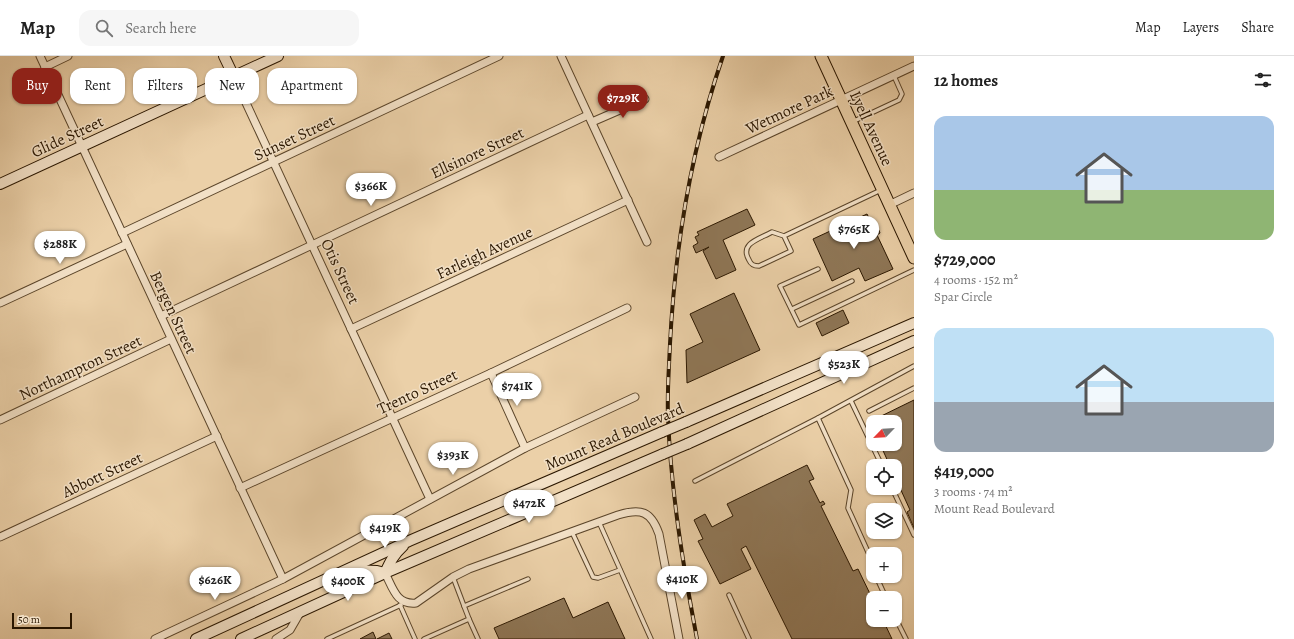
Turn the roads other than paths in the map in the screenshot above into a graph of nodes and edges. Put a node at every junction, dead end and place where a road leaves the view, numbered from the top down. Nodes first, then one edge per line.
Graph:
1 (40, 56) edge
2 (68, 56) edge
3 (224, 56) edge
4 (278, 56) edge
5 (499, 56) edge
6 (561, 56) edge
7 (821, 56) edge
8 (914, 66) edge
9 (45, 67) junction
10 (230, 68) edge
11 (253, 68) edge
12 (894, 76) junction
13 (205, 90) edge
14 (645, 98) dead end
15 (841, 100) junction
16 (247, 104) edge
17 (588, 115) junction
18 (592, 122) junction
19 (851, 122) junction
20 (82, 146) junction
21 (720, 157) dead end
22 (274, 162) junction
23 (0, 184) edge
24 (882, 189) junction
25 (914, 193) edge
26 (628, 200) junction
27 (890, 205) junction
28 (122, 233) junction
29 (784, 236) junction
30 (647, 242) dead end
31 (127, 244) junction
32 (312, 246) junction
33 (914, 258) edge
34 (818, 269) dead end
35 (914, 270) edge
36 (852, 281) dead end
37 (0, 303) edge
38 (627, 308) dead end
39 (792, 309) junction
40 (161, 316) junction
41 (914, 323) edge
42 (351, 329) junction
43 (171, 339) junction
44 (914, 341) edge
45 (914, 366) edge
46 (491, 373) junction
47 (914, 388) edge
48 (635, 397) dead end
49 (851, 401) junction
50 (869, 411) dead end
51 (392, 418) junction
52 (818, 418) junction
53 (0, 420) edge
54 (217, 436) junction
55 (525, 448) junction
56 (879, 459) edge
57 (695, 480) dead end
58 (240, 488) junction
59 (895, 495) edge
60 (430, 499) junction
61 (599, 522) junction
62 (572, 532) junction
63 (914, 535) edge
64 (0, 537) edge
65 (409, 541) junction
66 (866, 548) edge
67 (346, 570) junction
68 (620, 570) junction
69 (386, 573) junction
70 (453, 577) junction
71 (283, 579) junction
72 (528, 579) dead end
73 (729, 595) dead end
74 (397, 596) junction
75 (401, 605) junction
76 (464, 606) junction
77 (302, 611) junction
78 (469, 619) junction
79 (900, 627) edge
80 (155, 639) edge
81 (196, 639) edge
82 (241, 639) edge
83 (276, 639) edge
84 (327, 639) edge
85 (415, 639) edge
86 (424, 639) edge
87 (478, 639) edge
88 (652, 639) edge
89 (679, 639) edge
90 (749, 639) edge
91 (906, 639) edge

1 - 9 street, Bergen Street
2 - 9 street
3 - 10 main road, Otis Street
4 - 11 main road, Glide Street
5 - 22 street, Sunset Street
6 - 17 street
7 - 15 main road, Lyell Avenue
8 - 12 street, Wetmore Park
9 - 20 street, Bergen Street
12 - 15 street, Wetmore Park
12 - 19 lane
13 - 20 main road, Glide Street
14 - 18 street
15 - 19 main road, Lyell Avenue
15 - 21 street, Wetmore Park
16 - 22 street, Otis Street
17 - 18 street
17 - 32 street, Ellsinore Street
18 - 26 street
19 - 24 main road, Lyell Avenue
20 - 23 main road, Glide Street
20 - 28 street, Bergen Street
22 - 28 street, Sunset Street
22 - 32 street, Otis Street
24 - 27 main road, Lyell Avenue
24 - 29 lane
25 - 27 street
26 - 30 street
26 - 42 street, Farleigh Avenue
27 - 33 main road, Lyell Avenue
28 - 31 street, Bergen Street
29 - 29 lane
31 - 37 street
31 - 40 street, Bergen Street
32 - 40 street, Ellsinore Street
32 - 42 street, Otis Street
34 - 39 lane
35 - 39 lane
36 - 39 lane
38 - 46 street, Trento Street
40 - 43 street, Bergen Street
41 - 65 main road, Mount Read Boulevard, bridge
42 - 51 street, Otis Street
43 - 53 street, Northampton Street
43 - 54 street, Bergen Street
44 - 69 main road, bridge
45 - 49 lane
46 - 51 street, Trento Street
46 - 55 street
47 - 50 lane
48 - 55 street, Mount Read Boulevard
49 - 52 lane
49 - 56 lane
51 - 58 street, Trento Street
51 - 60 street, Otis Street
52 - 57 lane
52 - 66 lane
54 - 58 street, Bergen Street
54 - 64 street, Abbott Street
55 - 60 street, Mount Read Boulevard
58 - 71 street, Bergen Street
59 - 63 lane
60 - 71 street, Mount Read Boulevard
61 - 62 street
61 - 68 lane
61 - 89 street
62 - 68 lane
62 - 70 street
65 - 67 main road, Mount Read Boulevard
65 - 69 main road
67 - 69 main road
67 - 81 main road, Mount Read Boulevard
68 - 88 lane
69 - 74 street
69 - 77 main road
70 - 74 street
70 - 76 lane
71 - 80 street, Mount Read Boulevard
72 - 76 lane
73 - 90 lane
74 - 75 lane
75 - 84 lane
75 - 85 lane
76 - 78 lane
77 - 82 main road
77 - 83 street
78 - 86 lane
78 - 87 lane
79 - 91 lane

